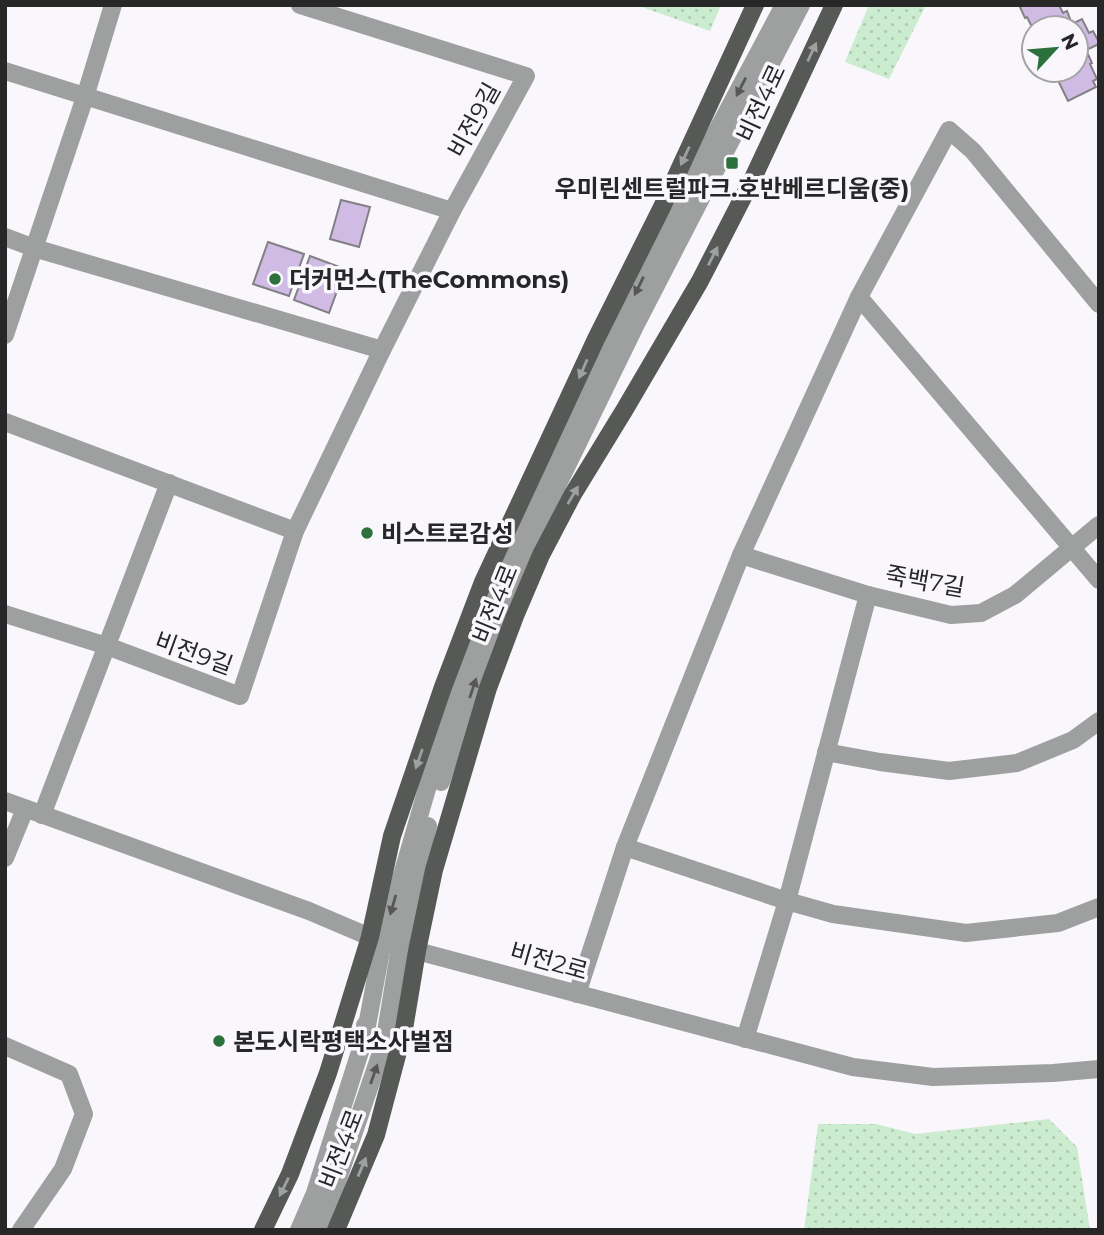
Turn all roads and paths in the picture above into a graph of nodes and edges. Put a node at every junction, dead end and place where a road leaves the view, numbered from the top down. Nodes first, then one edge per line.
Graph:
1 (113, 5) edge
2 (300, 5) edge
3 (755, 5) edge
4 (784, 5) edge
5 (801, 5) edge
6 (834, 5) edge
7 (5, 71) edge
8 (85, 97) junction
9 (679, 202) junction
10 (452, 211) junction
11 (5, 237) edge
12 (34, 248) junction
13 (634, 263) junction
14 (859, 297) junction
15 (1099, 304) edge
16 (5, 335) edge
17 (382, 350) junction
18 (5, 422) edge
19 (169, 483) junction
20 (545, 520) junction
21 (1099, 525) edge
22 (295, 531) junction
23 (1072, 547) junction
24 (541, 555) junction
25 (741, 555) junction
26 (1099, 580) edge
27 (868, 595) junction
28 (5, 614) edge
29 (107, 646) junction
30 (1099, 721) edge
31 (826, 752) junction
32 (5, 801) edge
33 (34, 812) junction
34 (624, 851) junction
35 (5, 858) edge
36 (787, 901) junction
37 (1099, 907) edge
38 (392, 944) junction
39 (577, 994) junction
40 (745, 1039) junction
41 (5, 1046) edge
42 (1099, 1069) edge
43 (21, 1230) edge
44 (263, 1230) edge
45 (299, 1230) edge
46 (317, 1230) edge
47 (336, 1230) edge

1 - 8 street
2 - 10 street, 비전9길
3 -> 13 main road, 비전4로
4 -> 9 street
5 - 20 street
24 -> 6 main road, 비전4로
7 - 8 street
8 - 10 street
8 - 12 street
9 - 13 street
9 -> 38 street
10 - 17 street, 비전9길
11 - 12 street
12 - 16 street
12 - 17 street
13 -> 38 main road, 비전4로
14 - 15 street
14 - 23 street
14 - 25 street
17 - 22 street, 비전9길
18 - 19 street
19 - 22 street
19 - 29 street
20 - 24 street
38 -> 20 street
21 - 23 street, 죽백7길
22 - 29 street, 비전9길
23 - 26 street
23 - 27 street, 죽백7길
24 - 38 main road, 비전4로
25 - 27 street
25 - 34 street
27 - 31 street, 죽백7길
28 - 29 street, 비전9길
29 - 33 street
30 - 31 street
31 - 36 street, 죽백7길
32 - 33 street, 비전2로
33 - 35 street
33 - 38 street, 비전2로
34 - 36 street
34 - 39 street
36 - 37 street
36 - 40 street
38 - 39 street, 비전2로
38 -> 44 main road, 비전4로
38 - 45 street
46 -> 38 street
47 -> 38 main road, 비전4로
39 - 40 street, 비전2로
40 - 42 street, 비전2로
41 - 43 street

